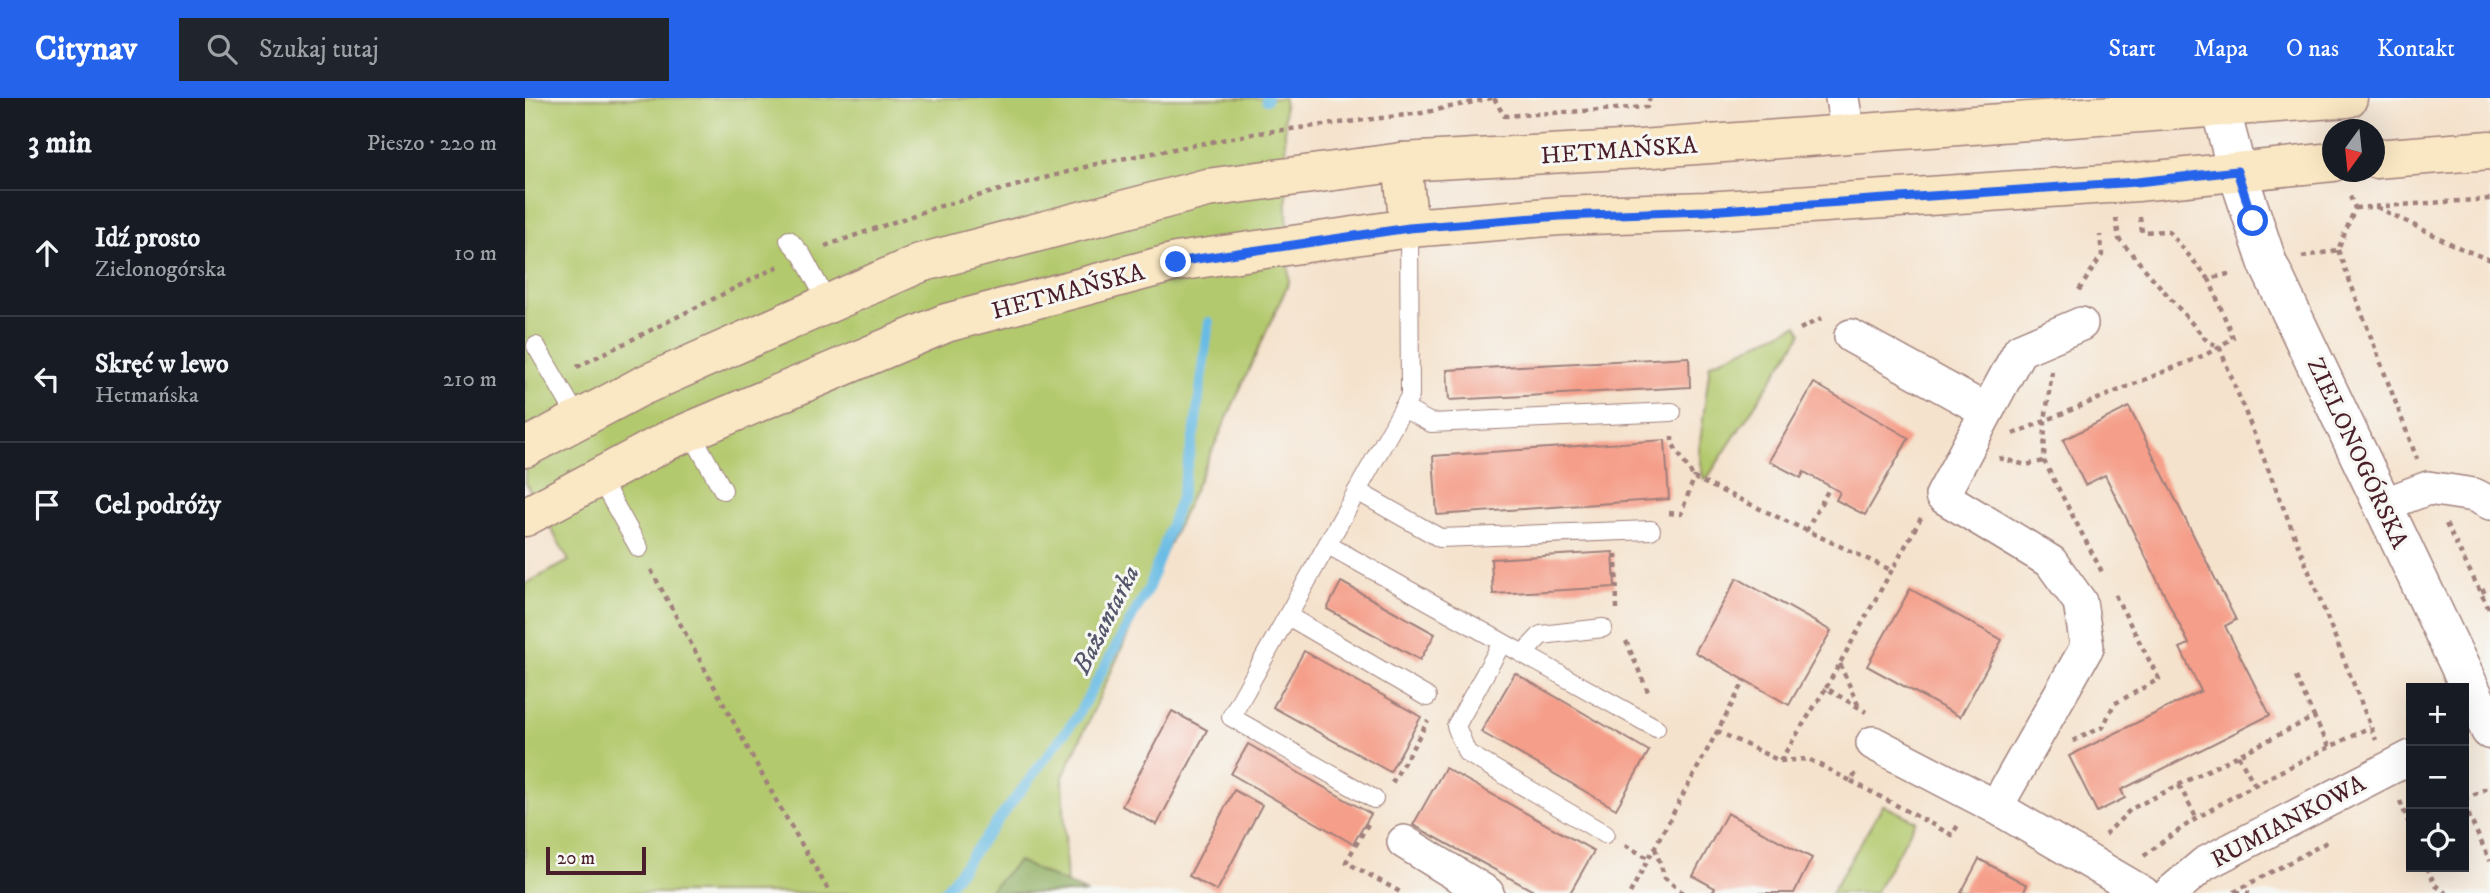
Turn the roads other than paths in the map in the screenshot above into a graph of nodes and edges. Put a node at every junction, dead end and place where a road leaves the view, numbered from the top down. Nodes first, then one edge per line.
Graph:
1 (2348, 98) edge
2 (2219, 102) edge
3 (1845, 116) edge
4 (2490, 150) edge
5 (2385, 158) edge
6 (1402, 162) junction
7 (2322, 163) edge
8 (2237, 171) junction
9 (1409, 228) junction
10 (789, 240) dead end
11 (828, 303) junction
12 (2073, 328) road end
13 (1851, 336) dead end
14 (536, 346) dead end
15 (1403, 408) junction
16 (1987, 411) junction
17 (1672, 412) road end
18 (579, 420) junction
19 (690, 431) junction
20 (525, 448) edge
21 (599, 477) junction
22 (723, 490) dead end
23 (1357, 491) junction
24 (2490, 503) edge
25 (2383, 505) junction
26 (525, 517) edge
27 (1651, 530) dead end
28 (1328, 545) junction
29 (639, 548) road end
30 (1288, 616) junction
31 (1603, 628) dead end
32 (1502, 643) junction
33 (1523, 654) junction
34 (1427, 697) dead end
35 (2480, 727) edge
36 (1656, 728) dead end
37 (1873, 743) road end
38 (2399, 763) edge
39 (1374, 799) dead end
40 (1996, 807) junction
41 (1605, 834) dead end
42 (1404, 842) dead end
43 (2130, 885) edge
44 (1487, 893) edge
45 (2170, 893) edge

1 - 2 main road, HETMAŃSKA
2 - 3 main road, HETMAŃSKA
2 - 8 street, ZIELONOGÓRSKA
3 - 6 main road, HETMAŃSKA
4 - 5 main road
6 - 9 main road
6 - 11 main road, HETMAŃSKA
7 - 8 main road, HETMAŃSKA
8 - 9 main road, HETMAŃSKA
8 - 25 street, ZIELONOGÓRSKA
9 - 15 lane
9 - 19 main road, HETMAŃSKA
10 - 11 lane
11 - 18 main road, HETMAŃSKA
12 - 16 street
13 - 16 street
14 - 18 lane
15 - 17 lane
15 - 23 lane
16 - 40 street
18 - 20 main road, HETMAŃSKA
19 - 21 main road, HETMAŃSKA
19 - 22 lane
21 - 26 main road, HETMAŃSKA
21 - 29 lane
23 - 27 lane
23 - 28 lane
24 - 25 street
25 - 35 street, ZIELONOGÓRSKA
28 - 30 lane
28 - 32 lane
30 - 34 lane
30 - 39 lane
31 - 33 lane
32 - 33 lane
32 - 41 lane
33 - 36 lane
37 - 40 street
38 - 45 street, RUMIANKOWA
40 - 43 street
42 - 44 street

